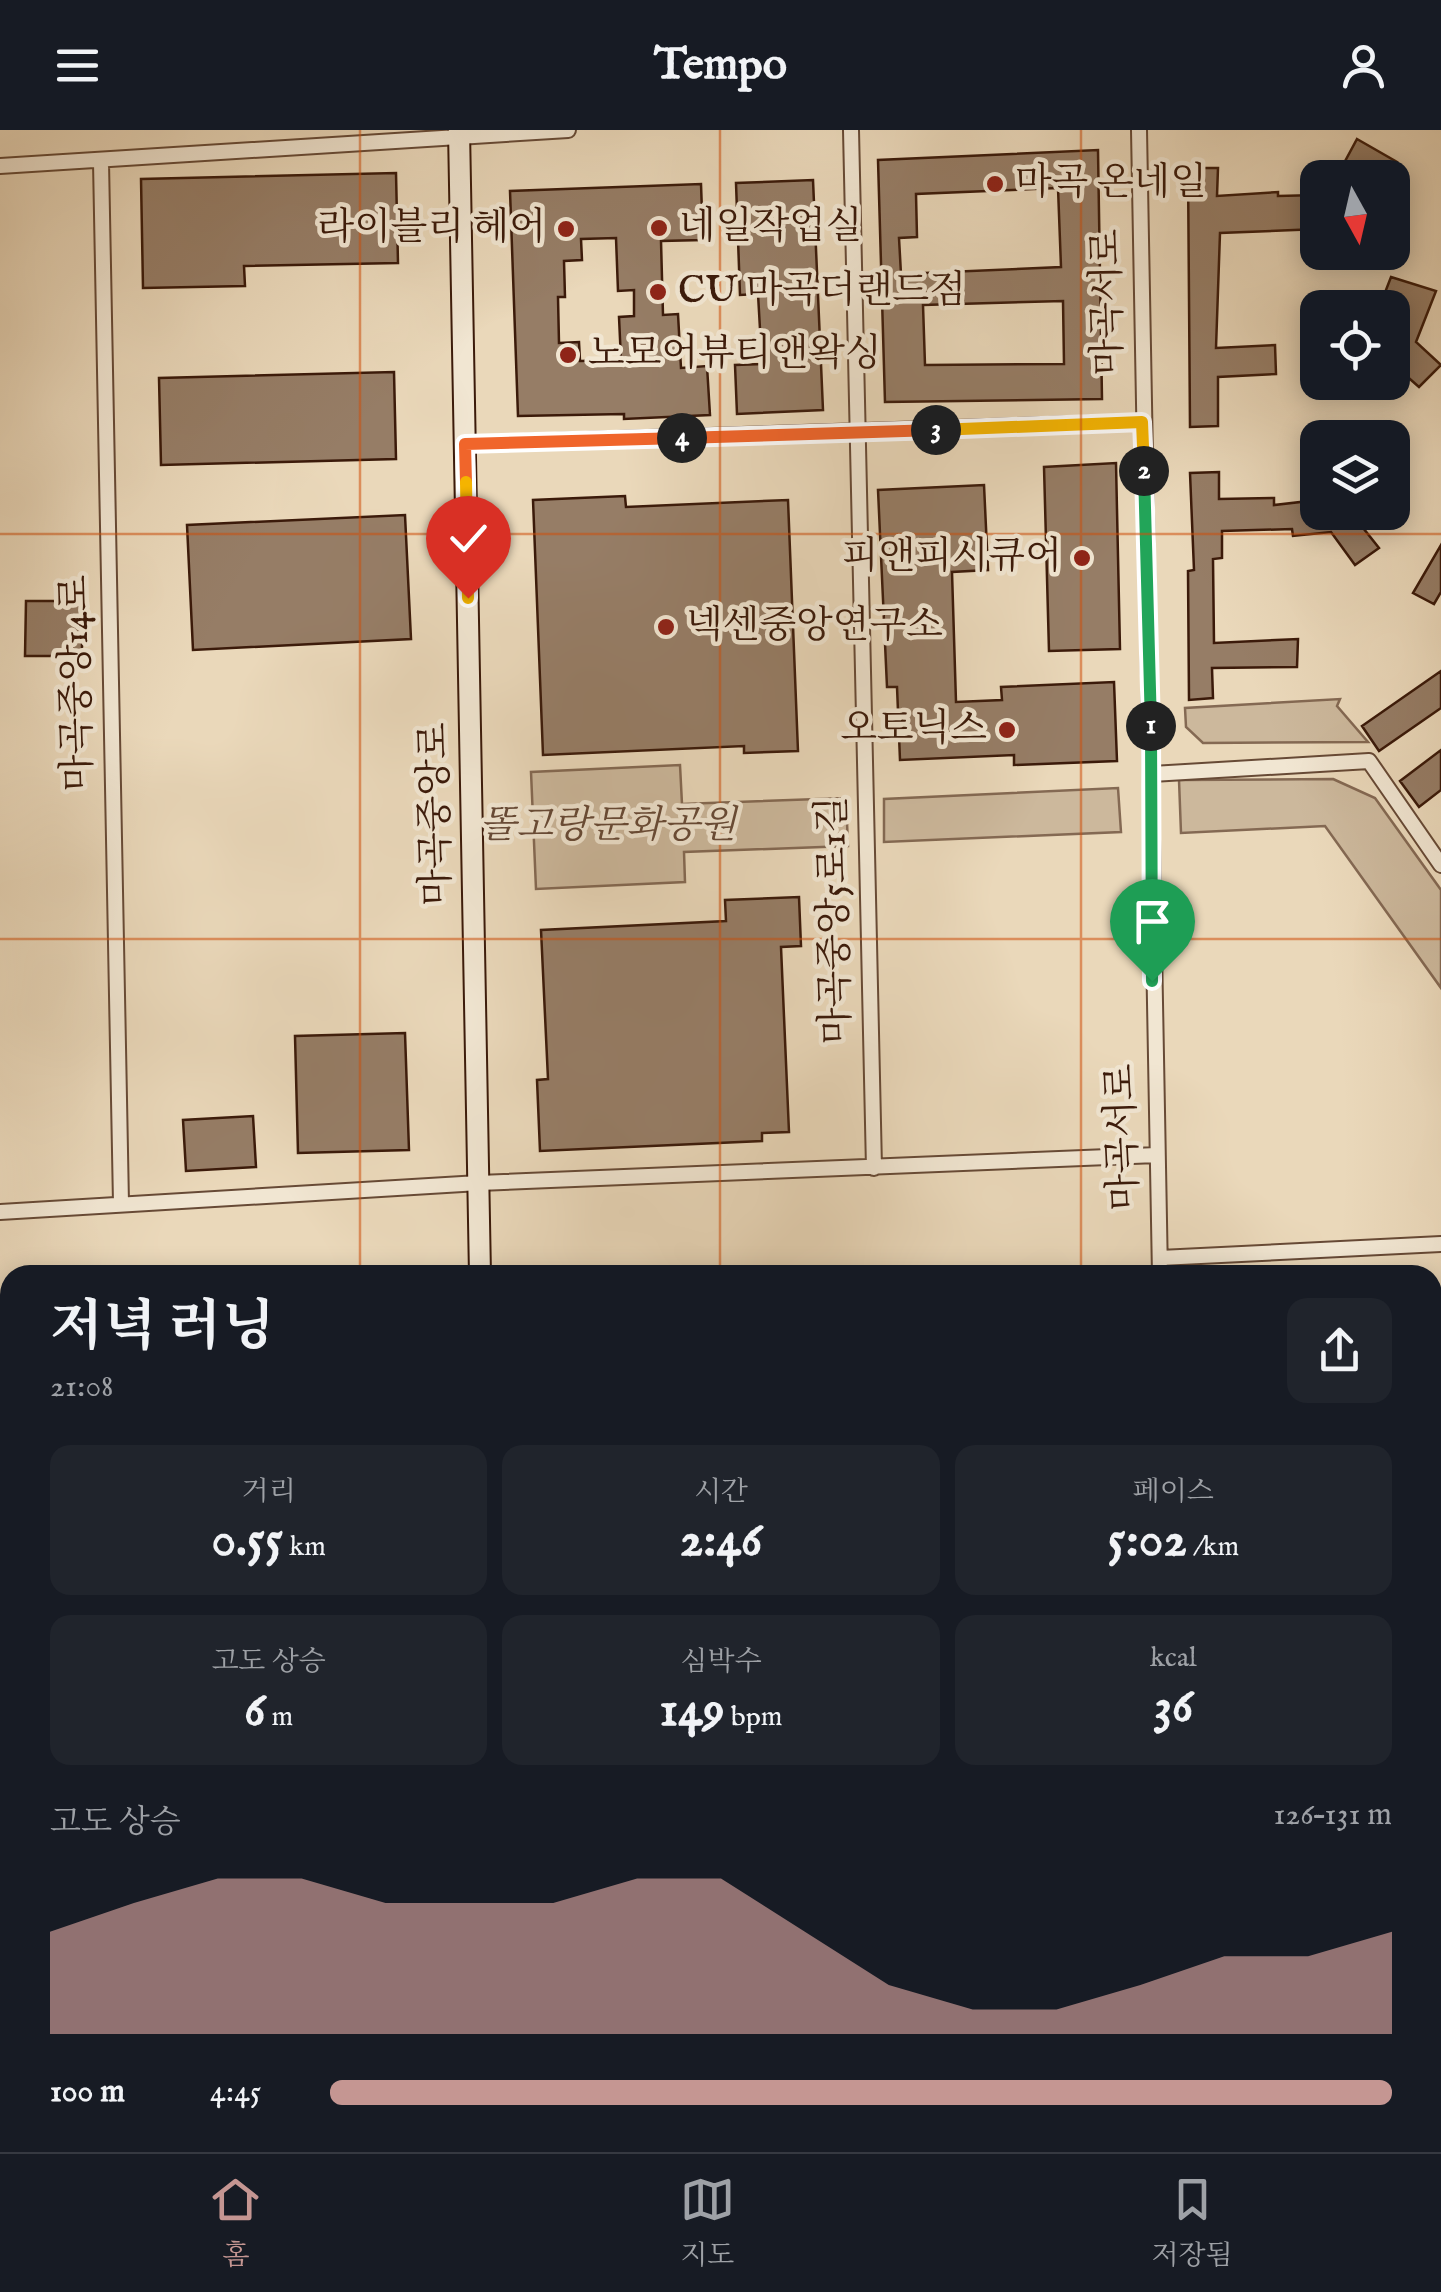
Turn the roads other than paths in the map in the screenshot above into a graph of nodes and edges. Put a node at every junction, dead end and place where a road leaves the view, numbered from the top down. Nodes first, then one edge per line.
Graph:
1 (568, 130) edge
2 (851, 130) edge
3 (1140, 130) edge
4 (459, 133) edge
5 (101, 162) junction
6 (0, 166) edge
7 (1142, 422) junction
8 (857, 432) junction
9 (465, 444) junction
10 (1152, 774) junction
11 (1441, 864) edge
12 (1157, 1155) junction
13 (874, 1168) junction
14 (479, 1183) junction
15 (121, 1203) junction
16 (0, 1212) edge
17 (1441, 1244) edge
18 (1160, 1258) junction
19 (480, 1265) edge
20 (1160, 1265) edge

1 - 4 street
2 - 8 street, 마곡중앙5로1길
3 - 7 street, 마곡서로
4 - 5 street
4 - 9 main road, 마곡중앙로
5 - 6 street
5 - 15 street, 마곡중앙14로
7 - 8 street
7 - 10 street, 마곡서로
8 - 9 street
8 - 13 street, 마곡중앙5로1길
9 - 14 main road, 마곡중앙로
10 - 11 street
10 - 12 street, 마곡서로
12 - 13 street
12 - 18 street, 마곡서로
13 - 14 street
14 - 15 street
14 - 19 main road, 마곡중앙로
15 - 16 street
17 - 18 street, 마곡서로
18 - 20 street, 마곡서로

